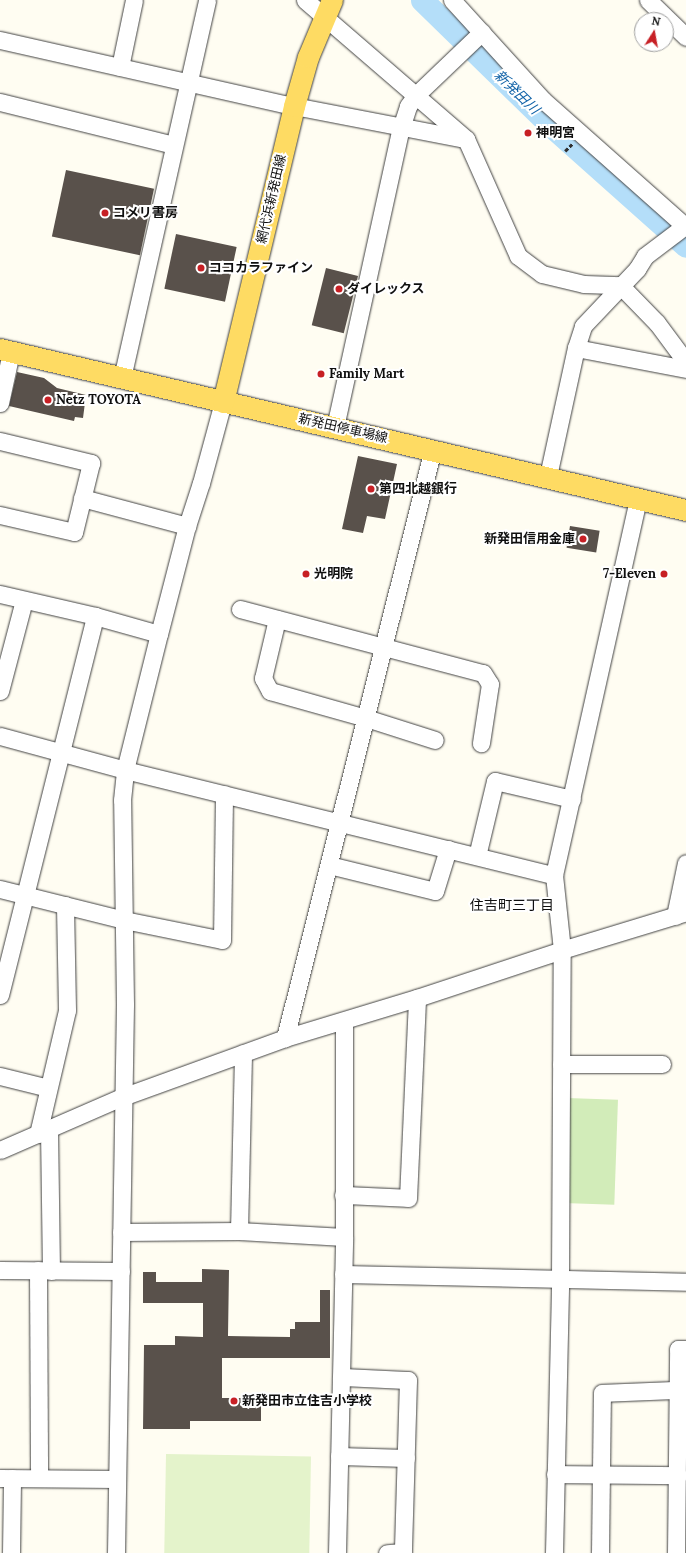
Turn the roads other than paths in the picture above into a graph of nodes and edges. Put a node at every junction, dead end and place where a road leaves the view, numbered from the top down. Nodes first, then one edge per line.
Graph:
1 (134, 0) edge
2 (207, 0) edge
3 (305, 0) edge
4 (452, 0) edge
5 (648, 0) edge
6 (328, 9) edge
7 (479, 35) junction
8 (686, 37) edge
9 (0, 40) edge
10 (120, 67) junction
11 (188, 81) junction
12 (416, 95) junction
13 (0, 102) edge
14 (294, 106) junction
15 (401, 128) junction
16 (466, 139) junction
17 (174, 145) junction
18 (680, 229) edge
19 (620, 285) junction
20 (576, 348) junction
21 (5, 350) edge
22 (686, 362) edge
23 (686, 369) edge
24 (122, 378) junction
25 (0, 402) edge
26 (223, 402) junction
27 (335, 427) junction
28 (0, 441) edge
29 (433, 449) junction
30 (548, 476) junction
31 (82, 498) junction
32 (638, 498) junction
33 (686, 510) edge
34 (0, 515) edge
35 (187, 526) junction
36 (0, 594) edge
37 (24, 600) junction
38 (240, 610) dead end
39 (95, 616) junction
40 (278, 619) junction
41 (159, 634) junction
42 (383, 646) junction
43 (0, 691) edge
44 (366, 718) junction
45 (0, 736) edge
46 (435, 740) dead end
47 (481, 743) dead end
48 (61, 751) junction
49 (125, 770) junction
50 (224, 794) junction
51 (572, 799) junction
52 (340, 821) junction
53 (448, 849) junction
54 (477, 856) junction
55 (686, 863) edge
56 (329, 865) junction
57 (554, 875) junction
58 (0, 888) edge
59 (25, 895) junction
60 (65, 905) junction
61 (680, 914) edge
62 (124, 920) junction
63 (562, 950) junction
64 (0, 995) edge
65 (417, 998) junction
66 (344, 1021) junction
67 (286, 1038) junction
68 (244, 1053) junction
69 (561, 1064) junction
70 (662, 1064) dead end
71 (0, 1076) edge
72 (48, 1088) junction
73 (122, 1097) junction
74 (44, 1132) junction
75 (0, 1150) edge
76 (343, 1195) junction
77 (239, 1231) junction
78 (121, 1232) junction
79 (344, 1237) junction
80 (0, 1270) edge
81 (44, 1270) junction
82 (121, 1271) junction
83 (343, 1274) junction
84 (560, 1279) junction
85 (686, 1282) edge
86 (686, 1349) edge
87 (341, 1377) junction
88 (678, 1390) junction
89 (339, 1456) junction
90 (406, 1458) junction
91 (602, 1473) junction
92 (555, 1474) junction
93 (678, 1474) junction
94 (40, 1477) junction
95 (6, 1478) edge
96 (117, 1479) junction
97 (11, 1553) edge
98 (116, 1553) edge
99 (337, 1553) edge
100 (387, 1553) edge
101 (554, 1553) edge
102 (600, 1553) edge
103 (676, 1553) edge

1 - 10 street
2 - 11 street
3 - 6 street
4 - 7 street
5 - 8 street
6 - 12 street
6 - 14 main road, 網代浜新発田線
7 - 12 street
7 - 18 street
9 - 10 street
10 - 11 street
11 - 14 street
11 - 17 street
12 - 15 street
12 - 16 street
13 - 17 street
14 - 15 street
14 - 26 main road, 網代浜新発田線
15 - 16 street
15 - 27 street
16 - 19 street
17 - 24 street
18 - 19 street
19 - 20 street
19 - 22 street
20 - 23 street
20 - 30 street
21 - 24 main road, 新発田停車場線
21 - 25 street
24 - 26 main road, 新発田停車場線
26 - 27 main road, 新発田停車場線
26 - 35 street
27 - 29 main road, 新発田停車場線
28 - 31 street
29 - 30 main road, 新発田停車場線
29 - 42 street
30 - 32 main road, 新発田停車場線
31 - 34 street
31 - 35 street
32 - 33 main road, 新発田停車場線
32 - 51 street
35 - 41 street
36 - 37 street
37 - 39 street
37 - 43 street
38 - 40 street
39 - 41 street
39 - 48 street
40 - 42 street
40 - 44 street
41 - 49 street
42 - 44 street
42 - 47 street
44 - 46 street
44 - 52 street
45 - 48 street
48 - 49 street
48 - 59 street
49 - 50 street
49 - 62 street
50 - 52 street
50 - 62 street
51 - 54 street
51 - 57 street
52 - 53 street
52 - 56 street
53 - 54 street
53 - 56 street
54 - 57 street
55 - 61 street
56 - 67 street
57 - 63 street
58 - 59 street
59 - 60 street
59 - 64 street
60 - 62 street
60 - 72 street
61 - 63 street
62 - 73 street
63 - 65 street
63 - 69 street
65 - 66 street
65 - 76 street
66 - 67 street
66 - 76 street
67 - 68 street
68 - 73 street
68 - 77 street
69 - 70 street
69 - 84 street
71 - 72 street
72 - 74 street
73 - 74 street
73 - 78 street
74 - 75 street
74 - 81 street
76 - 79 street
77 - 78 street
77 - 79 street
78 - 82 street
79 - 83 street
80 - 81 street
81 - 82 street
81 - 94 street
82 - 96 street
83 - 84 street
83 - 87 street
84 - 85 street
84 - 92 street
86 - 88 street
87 - 89 street
87 - 90 street
88 - 91 street
88 - 93 street
89 - 90 street
89 - 99 street
90 - 100 street
91 - 92 street
91 - 93 street
91 - 102 street
92 - 101 street
93 - 103 street
94 - 95 street
94 - 96 street
95 - 97 street
96 - 98 street

